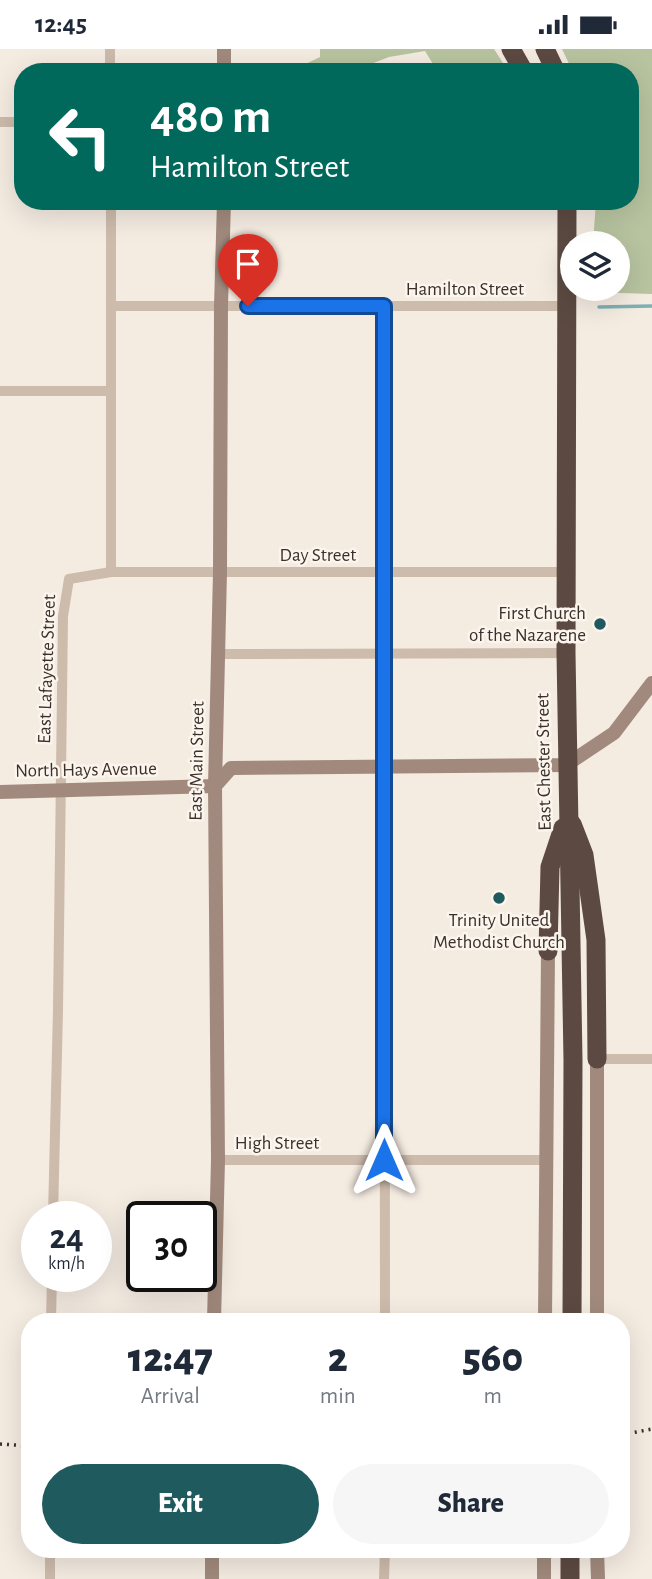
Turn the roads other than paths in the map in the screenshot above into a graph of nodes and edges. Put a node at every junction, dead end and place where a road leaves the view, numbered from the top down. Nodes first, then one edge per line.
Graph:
1 (111, 210) edge
2 (225, 210) edge
3 (567, 210) edge
4 (111, 306) junction
5 (221, 306) junction
6 (384, 306) junction
7 (568, 306) junction
8 (0, 391) edge
9 (111, 391) junction
10 (111, 572) junction
11 (220, 572) junction
12 (384, 572) junction
13 (567, 572) junction
14 (566, 653) junction
15 (218, 654) junction
16 (384, 654) junction
17 (652, 683) edge
18 (566, 765) junction
19 (384, 767) junction
20 (215, 786) junction
21 (61, 790) junction
22 (0, 792) edge
23 (568, 814) junction
24 (548, 951) joint
25 (597, 1059) junction
26 (652, 1059) edge
27 (218, 1160) junction
28 (384, 1160) junction
29 (545, 1160) junction
30 (53, 1201) edge
31 (52, 1292) edge
32 (51, 1313) edge
33 (214, 1313) edge
34 (385, 1313) edge
35 (545, 1313) edge
36 (572, 1313) edge
37 (597, 1313) edge
38 (50, 1558) edge
39 (212, 1558) edge
40 (385, 1558) edge
41 (544, 1558) edge
42 (570, 1558) edge
43 (597, 1558) edge
44 (50, 1579) edge
45 (212, 1579) edge
46 (384, 1579) edge
47 (544, 1579) edge
48 (570, 1579) edge
49 (598, 1579) edge

1 - 4 street
2 - 5 street, East Main Street
3 - 7 highway, East Chester Street
4 - 5 street, Hamilton Street
4 - 9 street
5 - 6 street, Hamilton Street
5 - 11 street, East Main Street
6 - 7 street, Hamilton Street
6 - 12 street
7 - 13 highway, East Chester Street
8 - 9 street
9 - 10 street
10 - 11 street, Day Street
10 - 21 street, East Lafayette Street
11 - 12 street, Day Street
11 - 15 street, East Main Street
12 - 13 street, Day Street
12 - 16 street
13 - 14 highway, East Chester Street
14 - 16 street
14 - 18 highway, East Chester Street
15 - 16 street
15 - 20 street, East Main Street
16 - 19 street
17 - 18 street
18 - 19 street
18 - 23 highway, East Chester Street
19 - 20 street
19 - 28 street
20 - 21 street, North Hays Avenue
20 - 27 street, East Main Street
21 - 22 street, North Hays Avenue
21 - 30 street, East Lafayette Street
23 - 24 highway
23 - 25 highway
23 - 36 highway, East Chester Street
24 - 29 street
25 - 26 street
25 - 37 street
27 - 28 street, High Street
27 - 33 street, East Main Street
28 - 29 street, High Street
28 - 34 street
29 - 35 street
31 - 32 street
38 - 44 street
39 - 45 street
40 - 46 street
41 - 47 street
42 - 48 highway
43 - 49 street

